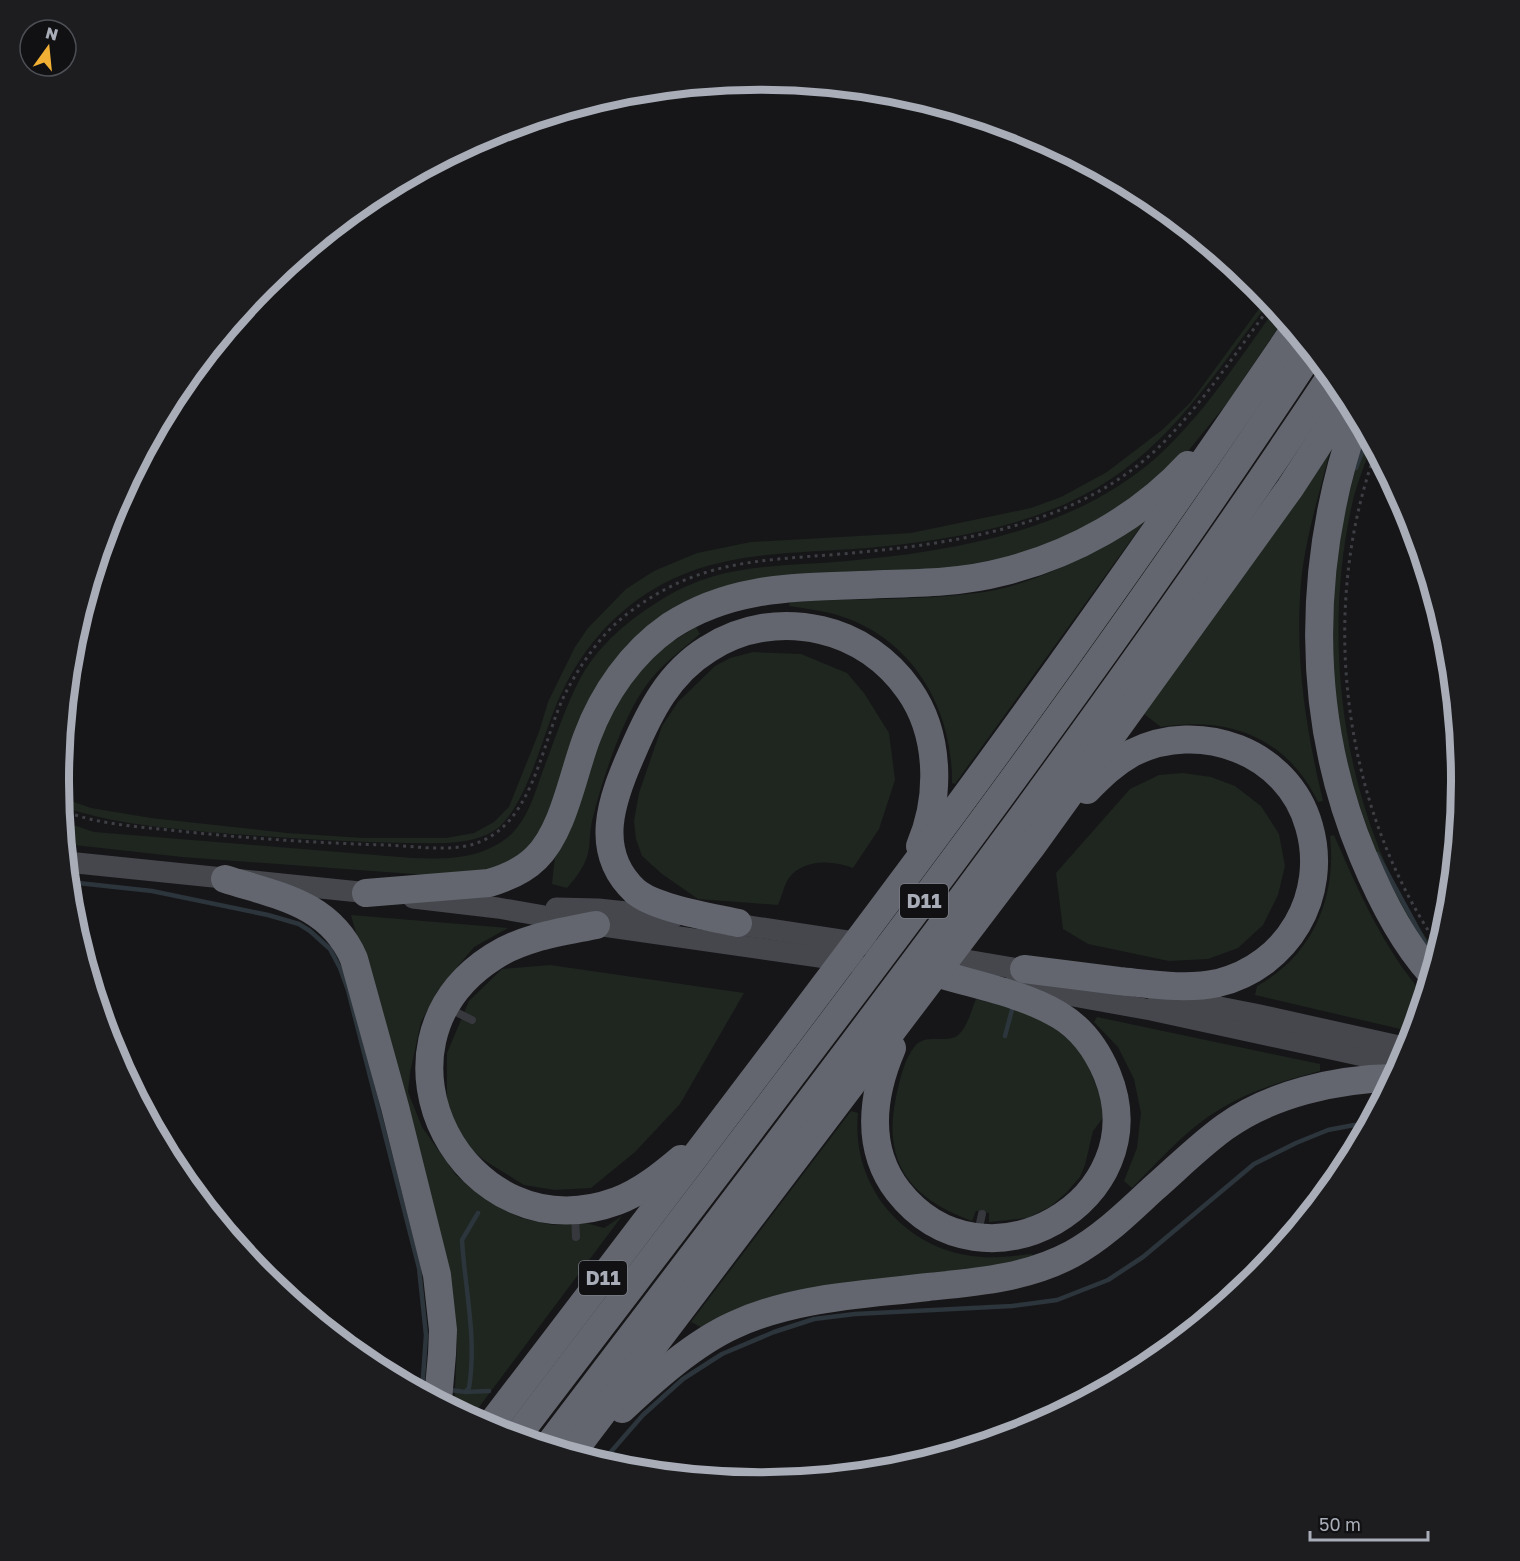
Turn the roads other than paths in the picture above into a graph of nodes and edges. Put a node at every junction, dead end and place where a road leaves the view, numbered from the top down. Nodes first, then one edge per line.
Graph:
1 (1289, 337) edge
2 (1307, 358) edge
3 (1326, 384) edge
4 (1342, 408) edge
5 (1237, 413) junction
6 (1353, 427) edge
7 (1032, 846) junction
8 (74, 863) edge
9 (225, 879) junction
10 (901, 882) junction
11 (366, 892) junction
12 (498, 908) junction
13 (738, 923) junction
14 (597, 926) junction
15 (1425, 966) edge
16 (943, 975) joint
17 (1014, 983) junction
18 (446, 1007) junction
19 (907, 1014) junction
20 (472, 1020) dead end
21 (1398, 1046) edge
22 (1390, 1063) edge
23 (1383, 1079) edge
24 (717, 1128) junction
25 (439, 1392) edge
26 (495, 1419) edge
27 (522, 1429) edge
28 (553, 1440) edge
29 (579, 1447) edge
30 (581, 1448) edge

1 - 5 highway
2 - 27 highway, D11
3 - 28 highway, D11
4 - 7 highway
5 - 10 highway
5 - 11 highway
6 - 15 highway
7 - 17 highway
7 - 19 highway
8 - 9 main road
9 - 11 main road
9 - 25 highway
10 - 13 highway
10 - 24 highway, D11
11 - 12 main road
12 - 13 main road
12 - 14 main road
13 - 17 main road
14 - 16 main road
14 - 18 highway
16 - 17 highway
17 - 19 highway
17 - 21 main road
17 - 22 main road
18 - 20 lane
18 - 24 highway
19 - 29 highway
23 - 30 highway
24 - 26 highway, D11

